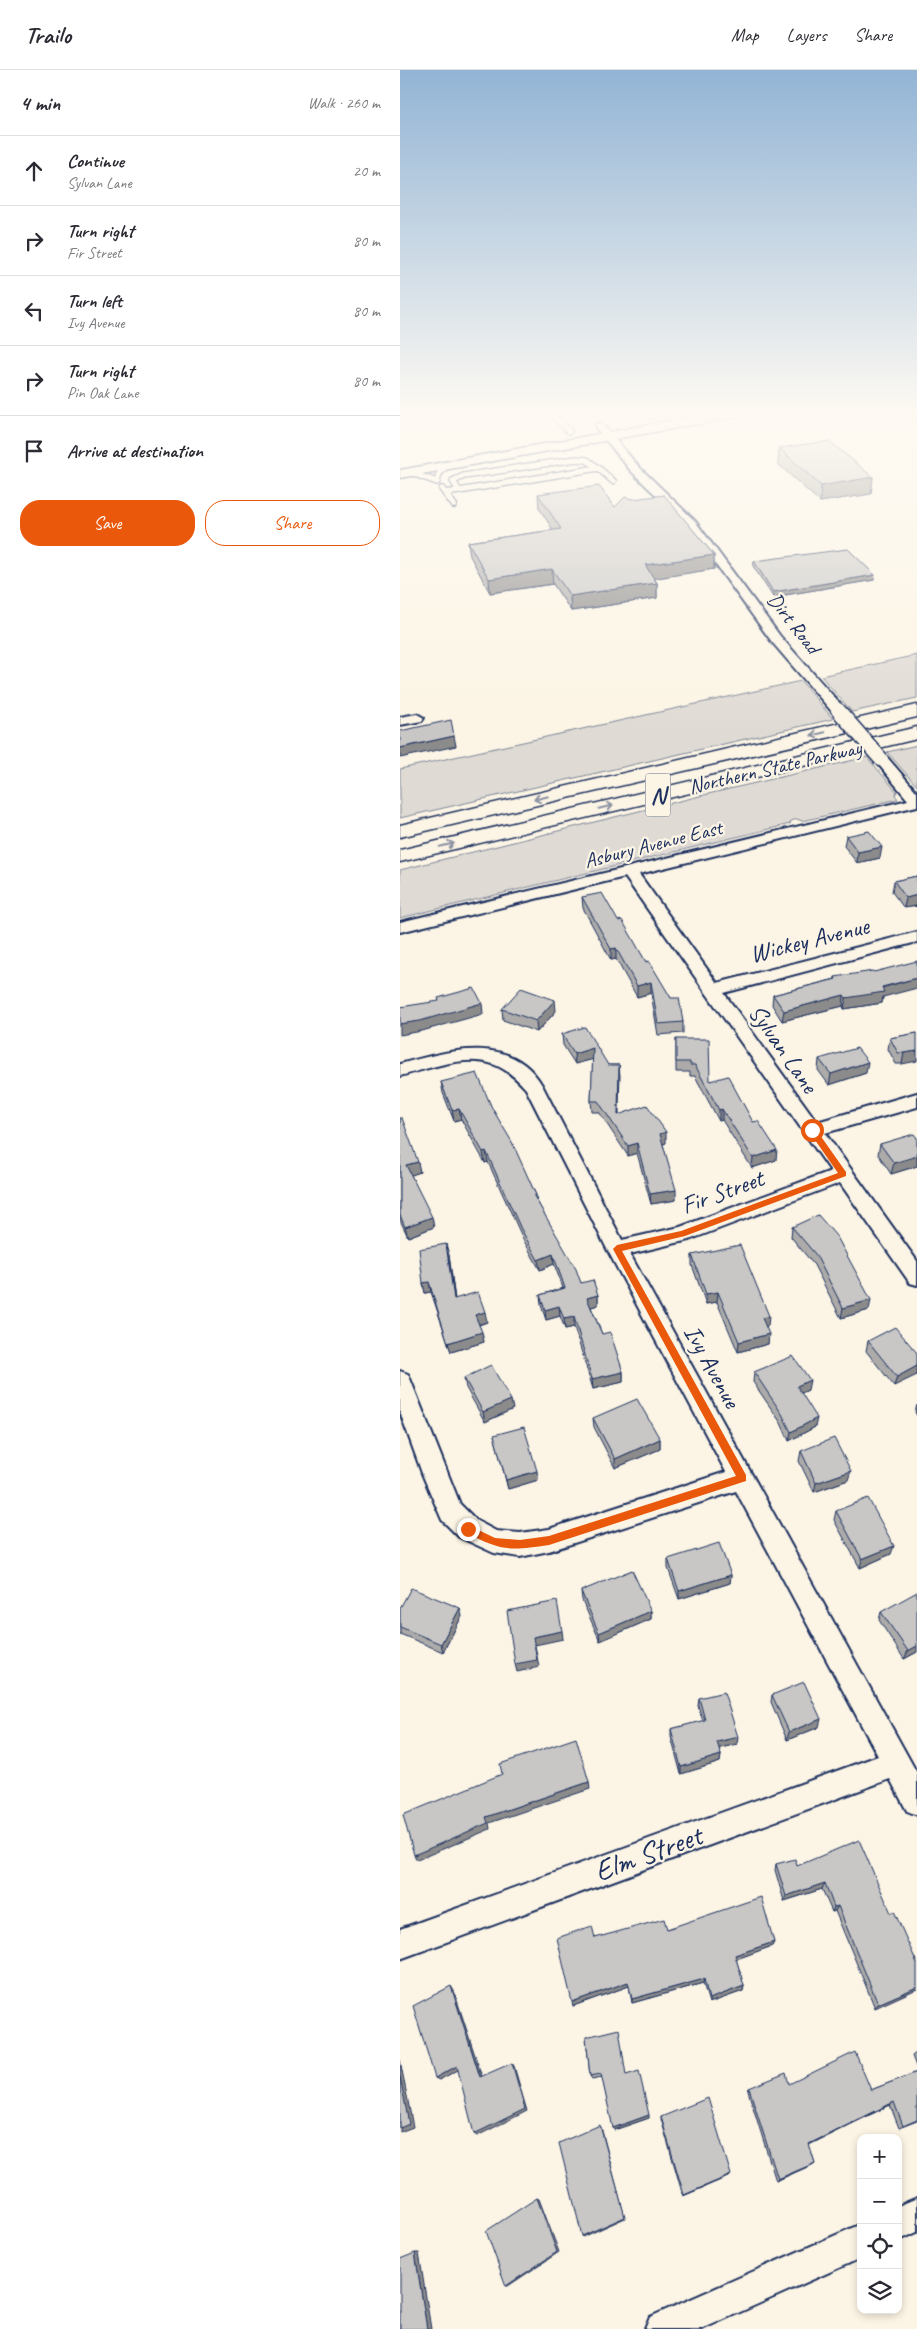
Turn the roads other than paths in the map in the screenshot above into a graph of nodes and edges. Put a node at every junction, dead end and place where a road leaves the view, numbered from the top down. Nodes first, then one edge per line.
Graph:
1 (686, 518) edge
2 (917, 711) edge
3 (416, 718) dead end
4 (400, 722) edge
5 (917, 734) edge
6 (917, 802) edge
7 (400, 831) edge
8 (400, 856) edge
9 (629, 872) junction
10 (400, 927) edge
11 (917, 938) edge
12 (712, 990) junction
13 (400, 1070) edge
14 (917, 1100) edge
15 (812, 1130) junction
16 (843, 1174) junction
17 (617, 1249) junction
18 (917, 1277) edge
19 (401, 1386) edge
20 (742, 1478) junction
21 (897, 1763) junction
22 (917, 1801) edge
23 (400, 1944) edge
24 (917, 2215) edge
25 (902, 2222) edge
26 (857, 2242) edge
27 (662, 2329) edge

1 - 6 street, Dirt Road, bridge
2 -> 7 main road, Northern State Parkway / N
3 - 4 street
8 -> 5 main road, Northern State Parkway / N
6 - 9 street, Asbury Avenue East
9 - 10 street, Asbury Avenue East
9 - 12 street, Sylvan Lane
11 - 12 street, Wickey Avenue
12 - 15 street, Sylvan Lane
13 - 17 street, Ivy Avenue
14 - 15 street
15 - 16 street, Sylvan Lane
16 - 17 street, Fir Street
16 - 18 street, Sylvan Lane
17 - 20 street, Ivy Avenue
19 - 20 street
20 - 21 street, Ivy Avenue
21 - 22 street, Ivy Avenue
21 - 23 street, Elm Street
24 - 25 street
26 - 27 street

